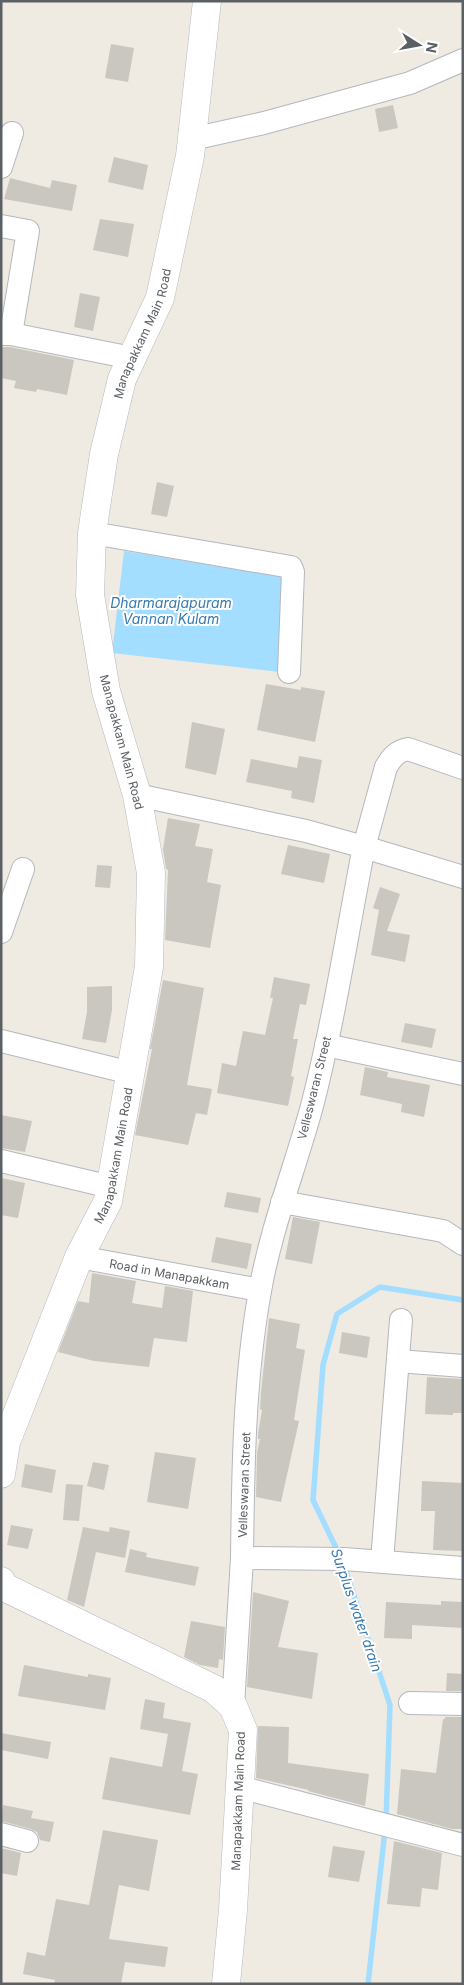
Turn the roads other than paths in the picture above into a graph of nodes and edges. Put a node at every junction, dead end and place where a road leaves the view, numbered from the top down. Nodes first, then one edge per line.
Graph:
1 (207, 1) edge
2 (463, 60) edge
3 (12, 133) dead end
4 (192, 139) junction
5 (1, 167) edge
6 (1, 226) edge
7 (6, 334) edge
8 (132, 358) junction
9 (92, 533) junction
10 (290, 672) dead end
11 (463, 768) edge
12 (137, 795) junction
13 (364, 847) junction
14 (23, 869) dead end
15 (463, 877) edge
16 (1, 932) edge
17 (1, 1041) edge
18 (326, 1045) junction
19 (131, 1073) junction
20 (463, 1074) edge
21 (1, 1161) edge
22 (111, 1187) junction
23 (282, 1202) junction
24 (463, 1244) edge
25 (79, 1257) junction
26 (260, 1290) junction
27 (401, 1320) dead end
28 (398, 1361) junction
29 (463, 1366) edge
30 (3, 1442) edge
31 (1, 1474) edge
32 (242, 1558) junction
33 (382, 1561) junction
34 (463, 1568) edge
35 (2, 1588) edge
36 (410, 1703) dead end
37 (463, 1704) edge
38 (233, 1706) junction
39 (239, 1788) junction
40 (1, 1834) edge
41 (27, 1841) dead end
42 (463, 1845) edge
43 (226, 1984) edge

1 - 4 main road, Manapakkam Main Road
2 - 4 street
3 - 5 street
4 - 8 main road, Manapakkam Main Road
6 - 7 street
7 - 8 street
8 - 9 main road, Manapakkam Main Road
9 - 10 street
9 - 12 main road, Manapakkam Main Road
11 - 13 street, Velleswaran Street
12 - 13 street
12 - 19 main road, Manapakkam Main Road
13 - 15 street
13 - 18 street, Velleswaran Street
14 - 16 street
17 - 19 street
18 - 20 street
18 - 23 street, Velleswaran Street
19 - 22 main road, Manapakkam Main Road
21 - 22 street
22 - 25 main road, Manapakkam Main Road
23 - 24 street
23 - 26 street, Velleswaran Street
25 - 26 street, Road in Manapakkam
25 - 30 main road, Manapakkam Main Road
26 - 32 street, Velleswaran Street
27 - 28 street
28 - 29 street
28 - 33 street
30 - 31 main road, Manapakkam Main Road
32 - 33 street
32 - 38 street, Velleswaran Street
33 - 34 street
35 - 38 main road, Manapakkam Main Road
36 - 37 street
38 - 39 main road, Manapakkam Main Road
39 - 42 street
39 - 43 main road, Manapakkam Main Road
40 - 41 street

